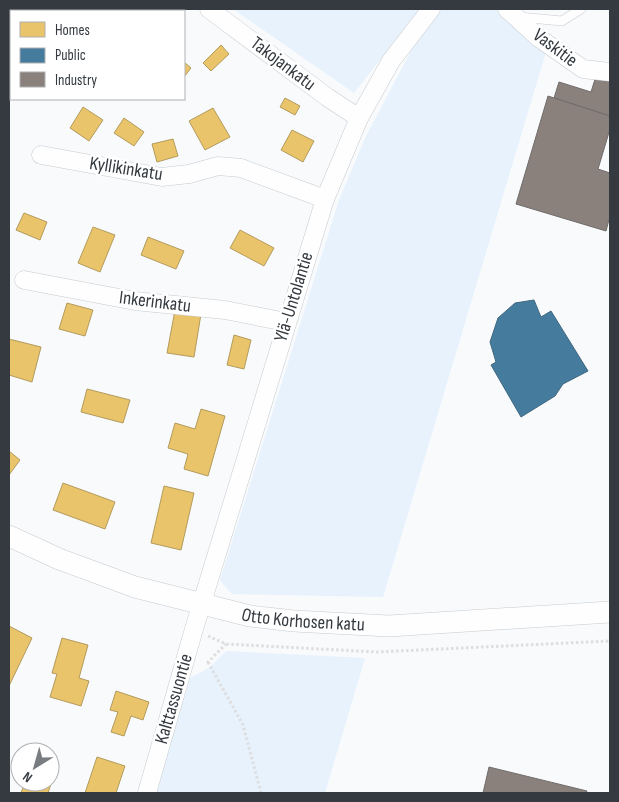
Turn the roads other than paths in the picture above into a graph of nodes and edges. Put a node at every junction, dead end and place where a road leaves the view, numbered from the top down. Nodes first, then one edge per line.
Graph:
1 (209, 9) edge
2 (431, 9) edge
3 (581, 9) edge
4 (512, 13) edge
5 (610, 72) edge
6 (359, 118) junction
7 (41, 155) dead end
8 (325, 199) junction
9 (24, 280) dead end
10 (286, 322) junction
11 (9, 536) edge
12 (203, 605) junction
13 (610, 612) edge
14 (147, 793) edge

1 - 6 street, Takojankatu
2 - 6 street, Ylä-Untolantie
3 - 4 lane
4 - 5 street, Vaskitie
6 - 8 street, Ylä-Untolantie
7 - 8 street, Kyllikinkatu
8 - 10 street, Ylä-Untolantie
9 - 10 street, Inkerinkatu
10 - 12 street, Ylä-Untolantie
11 - 12 street, Otto Korhosen katu
12 - 13 street, Otto Korhosen katu
12 - 14 street, Kalttassuontie

